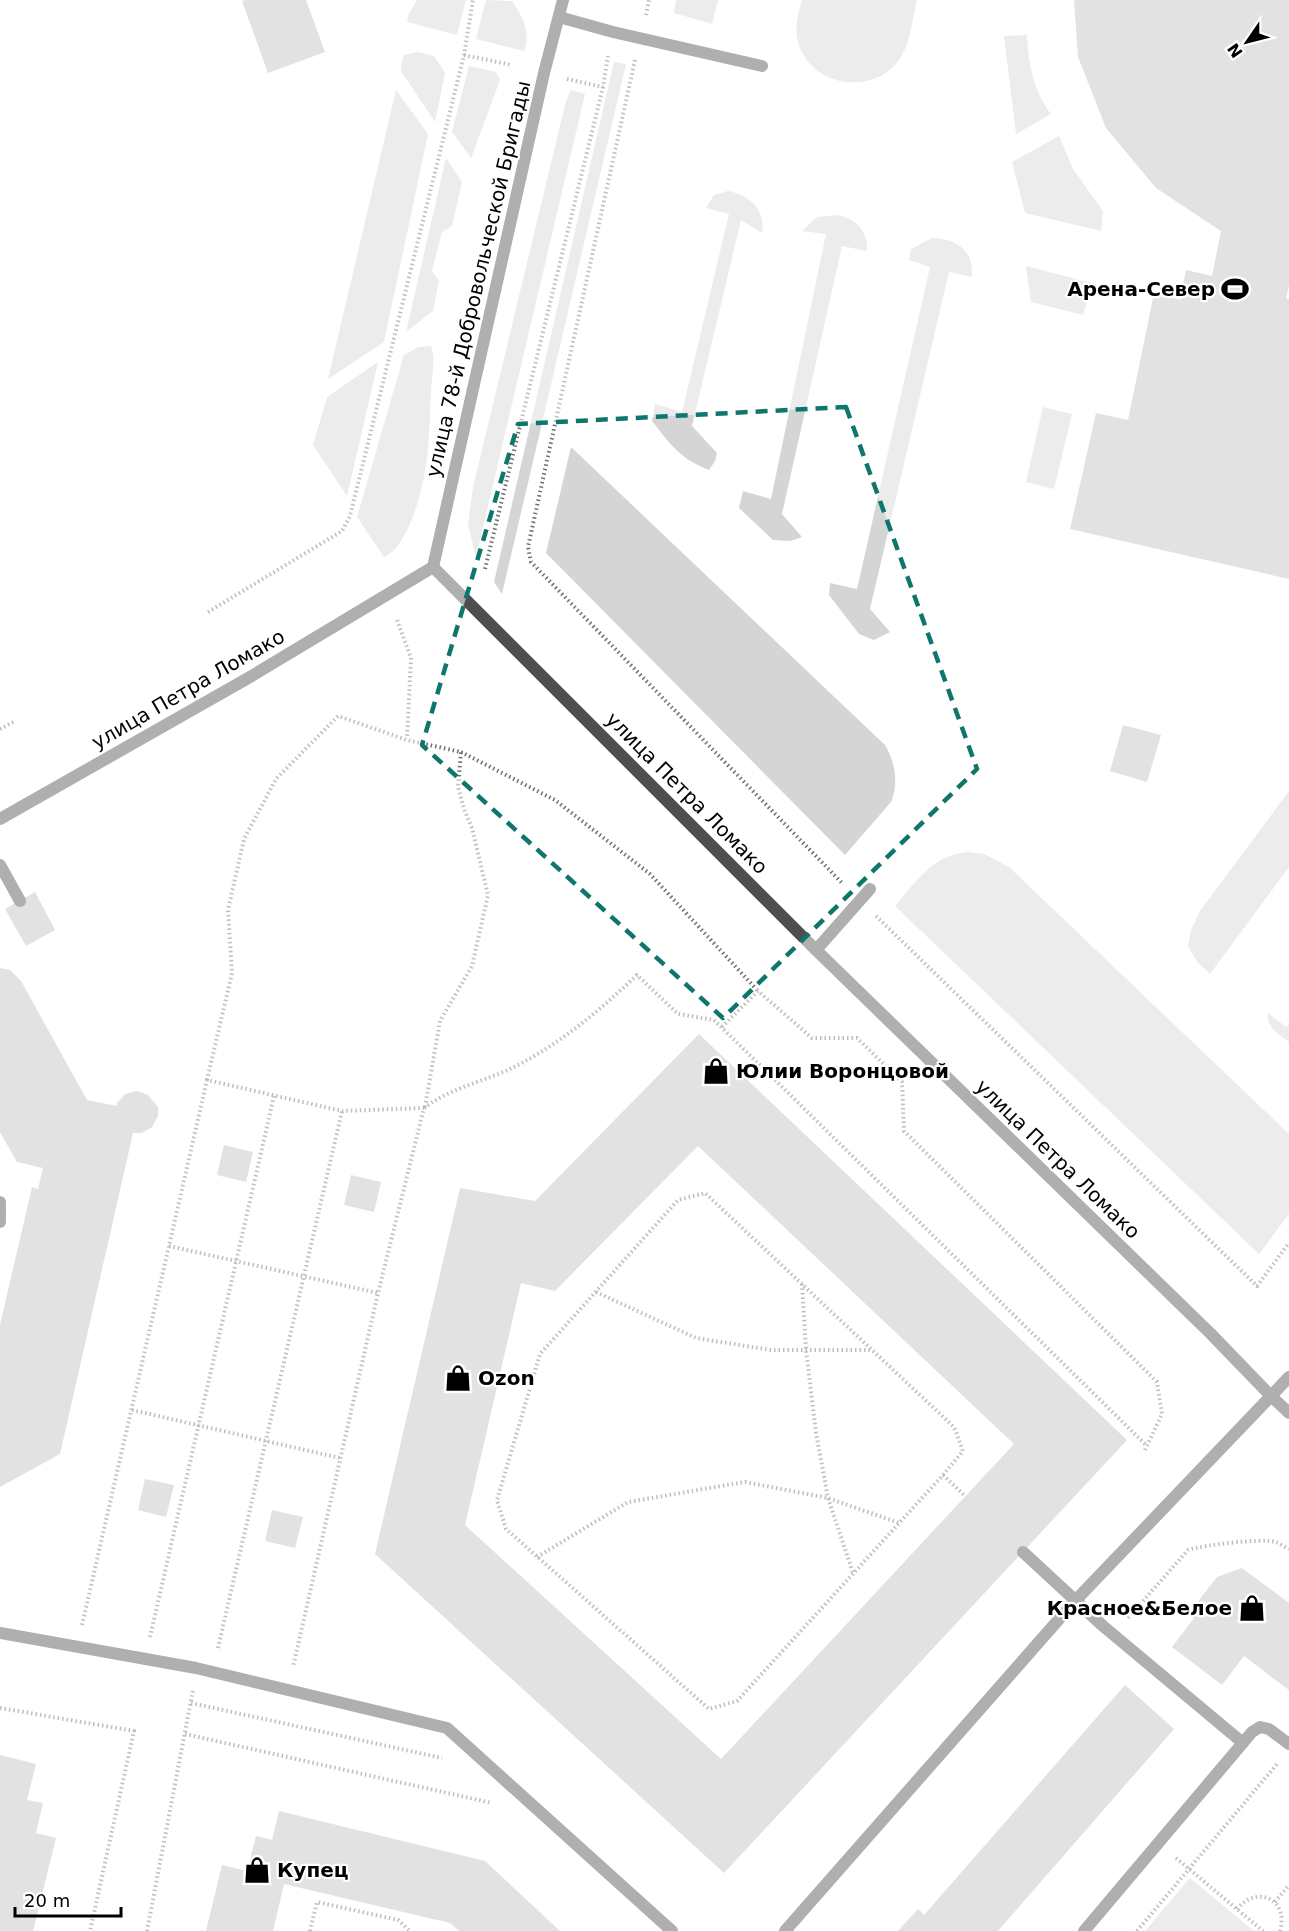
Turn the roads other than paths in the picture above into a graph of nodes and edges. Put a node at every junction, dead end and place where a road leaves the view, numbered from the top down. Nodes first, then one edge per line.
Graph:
1 (563, 0) edge
2 (559, 17) junction
3 (762, 66) dead end
4 (433, 567) junction
5 (0, 819) edge
6 (0, 865) edge
7 (870, 889) dead end
8 (20, 901) dead end
9 (816, 950) junction
10 (0, 1202) edge
11 (0, 1221) edge
12 (1289, 1377) edge
13 (1271, 1396) junction
14 (1289, 1413) edge
15 (1023, 1552) dead end
16 (1075, 1601) junction
17 (0, 1633) edge
18 (1243, 1743) junction
19 (1286, 1750) edge
20 (672, 1931) edge
21 (784, 1931) edge
22 (1084, 1931) edge

1 - 2 street, улица 78-й Добровольческой Бригады
2 - 3 street
2 - 4 street, улица 78-й Добровольческой Бригады
4 - 5 street, улица Петра Ломако
4 - 9 street, улица Петра Ломако
6 - 8 street
7 - 9 street
9 - 13 street, улица Петра Ломако
10 - 11 street
12 - 13 street
13 - 14 street, улица Петра Ломако
13 - 16 street
15 - 16 street
16 - 18 street
16 - 21 street
17 - 20 street
18 - 19 street
18 - 22 street

